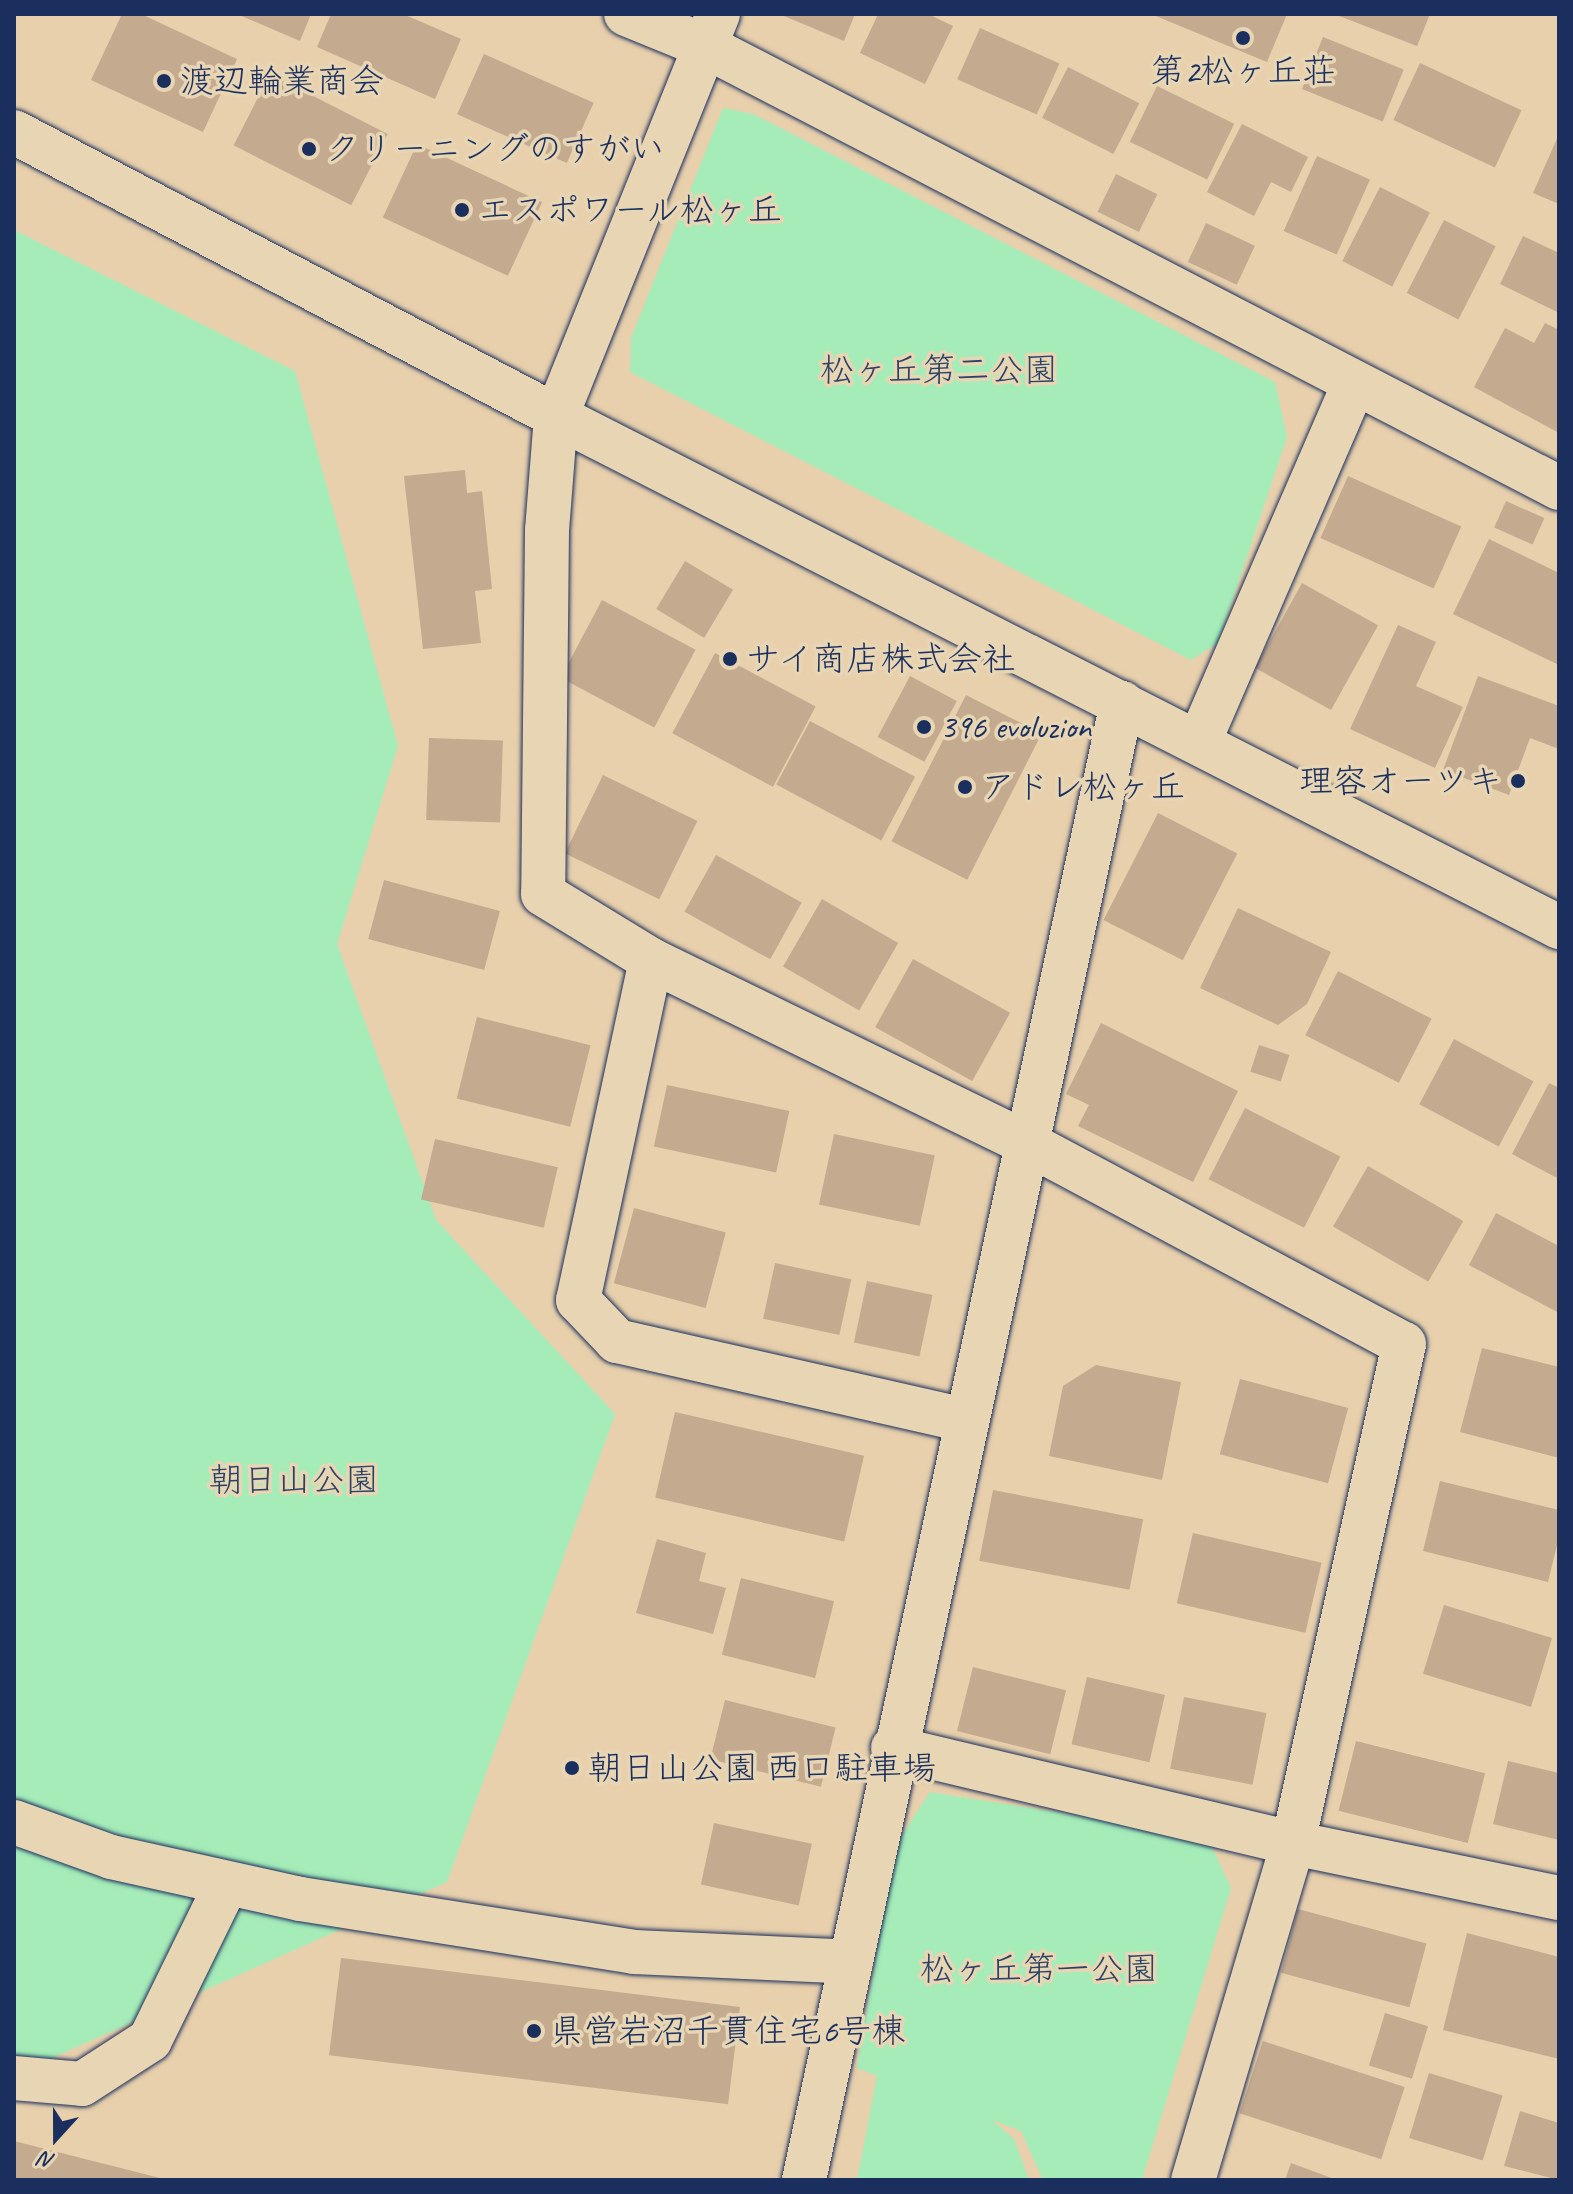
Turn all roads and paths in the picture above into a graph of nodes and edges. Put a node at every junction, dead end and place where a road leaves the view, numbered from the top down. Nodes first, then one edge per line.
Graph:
1 (626, 14) edge
2 (712, 30) edge
3 (14, 132) edge
4 (1354, 383) junction
5 (556, 416) junction
6 (1559, 488) edge
7 (1122, 703) junction
8 (1199, 742) junction
9 (1558, 921) edge
10 (651, 960) junction
11 (1027, 1143) junction
12 (964, 1420) junction
13 (893, 1748) junction
14 (14, 1822) edge
15 (1293, 1843) junction
16 (226, 1885) junction
17 (1559, 1898) edge
18 (851, 1962) junction
19 (14, 2078) edge
20 (804, 2180) edge
21 (1193, 2180) edge

1 - 2 street
2 - 4 street
2 - 5 street
3 - 5 street
4 - 6 street
4 - 8 street
5 - 7 street
5 - 10 street
7 - 8 street
7 - 11 street
8 - 9 street
10 - 11 street
10 - 12 street
11 - 12 street
11 - 15 street
12 - 13 street
13 - 15 street
13 - 18 street
14 - 16 street
15 - 17 street
15 - 21 street
16 - 18 street
16 - 19 street
18 - 20 street

